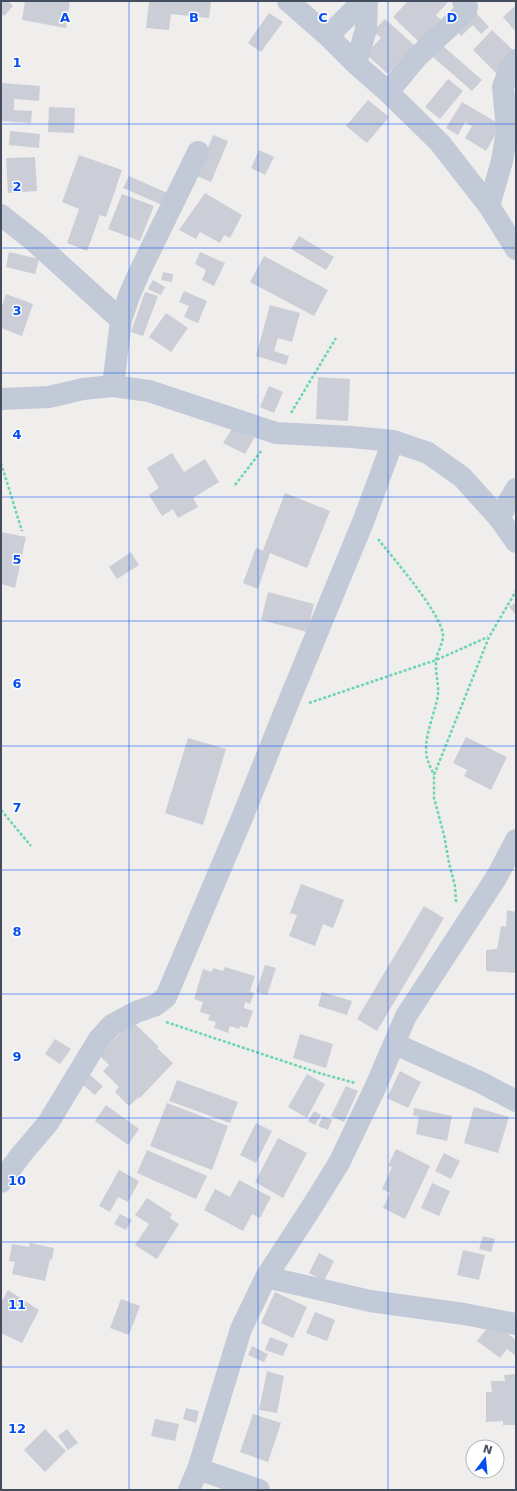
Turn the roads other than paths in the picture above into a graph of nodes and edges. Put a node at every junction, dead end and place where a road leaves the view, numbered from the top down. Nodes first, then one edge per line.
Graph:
1 (288, 1) edge
2 (363, 1) edge
3 (367, 1) edge
4 (463, 1) edge
5 (328, 36) junction
6 (516, 60) edge
7 (356, 64) junction
8 (388, 92) junction
9 (198, 152) dead end
10 (489, 206) junction
11 (1, 214) edge
12 (516, 249) edge
13 (121, 320) junction
14 (113, 386) junction
15 (1, 399) edge
16 (393, 441) junction
17 (516, 489) edge
18 (499, 518) junction
19 (516, 542) edge
20 (516, 840) edge
21 (395, 1044) junction
22 (516, 1101) edge
23 (1, 1182) edge
24 (266, 1277) junction
25 (516, 1324) edge
26 (198, 1469) junction
27 (189, 1490) edge
28 (259, 1490) edge

1 - 5 street
2 - 5 street
3 - 7 street
4 - 8 street
5 - 7 street
6 - 10 street
7 - 8 street
8 - 10 street
9 - 13 street
10 - 12 street
11 - 13 street
13 - 14 street
14 - 15 street
14 - 16 street
16 - 18 street
16 - 23 street
17 - 18 street
18 - 19 street
20 - 21 street
21 - 22 street
21 - 24 street
24 - 25 street
24 - 26 street
26 - 27 street
26 - 28 street

